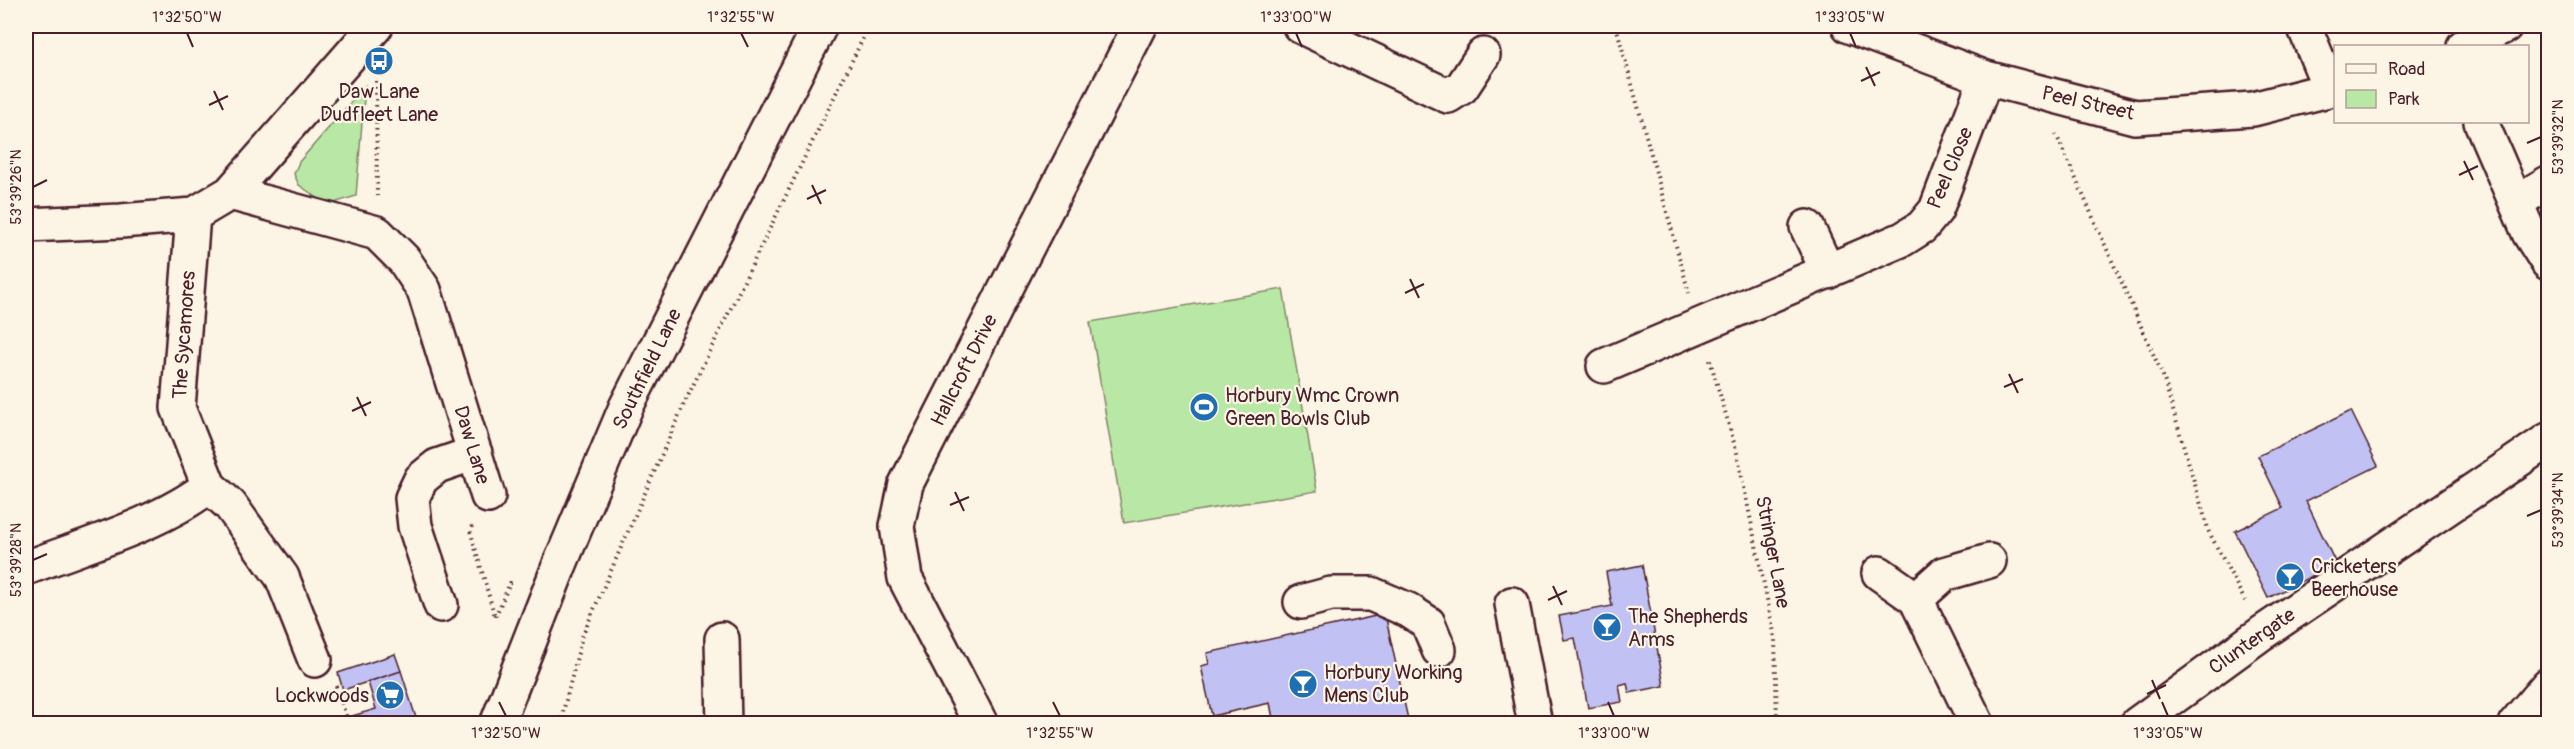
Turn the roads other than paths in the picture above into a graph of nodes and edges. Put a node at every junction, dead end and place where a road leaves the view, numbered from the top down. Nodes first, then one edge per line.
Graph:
1 (376, 26) edge
2 (820, 26) edge
3 (1140, 26) edge
4 (1300, 26) edge
5 (1850, 26) edge
6 (2304, 26) edge
7 (2505, 26) edge
8 (1904, 36) edge
9 (2466, 45) edge
10 (1483, 55) dead end
11 (1986, 78) junction
12 (2333, 89) edge
13 (2481, 123) edge
14 (2548, 183) edge
15 (230, 193) junction
16 (2516, 202) junction
17 (193, 215) junction
18 (26, 225) edge
19 (1808, 227) dead end
20 (2548, 263) edge
21 (1828, 272) junction
22 (1604, 366) dead end
23 (2548, 440) edge
24 (475, 453) junction
25 (209, 486) junction
26 (488, 496) road end
27 (1989, 561) dead end
28 (26, 568) edge
29 (1879, 573) dead end
30 (1916, 599) junction
31 (1300, 603) dead end
32 (1512, 604) dead end
33 (441, 605) dead end
34 (722, 639) dead end
35 (1439, 650) dead end
36 (315, 660) dead end
37 (2548, 685) edge
38 (497, 723) edge
39 (724, 723) edge
40 (981, 723) edge
41 (1534, 723) edge
42 (1977, 723) edge
43 (2137, 723) edge
44 (2515, 723) edge

1 - 15 main road
2 - 38 main road, Southfield Lane
3 - 40 main road, Hallcroft Drive
4 - 10 main road
5 - 8 main road, Peel Street
6 - 12 main road
7 - 9 main road
8 - 11 main road, Peel Street
11 - 12 main road, Peel Street
11 - 21 main road, Peel Close
13 - 16 main road
14 - 16 main road
15 - 17 main road
15 - 24 main road, Daw Lane
16 - 20 main road
17 - 18 main road
17 - 25 main road, The Sycamores
19 - 21 main road
21 - 22 main road, Peel Close
23 - 43 main road, Cluntergate
24 - 26 main road, Daw Lane
24 - 33 main road
25 - 28 main road
25 - 36 main road, The Sycamores
27 - 30 main road
29 - 30 main road
30 - 42 main road
31 - 35 main road
32 - 41 main road
34 - 39 main road
37 - 44 main road

